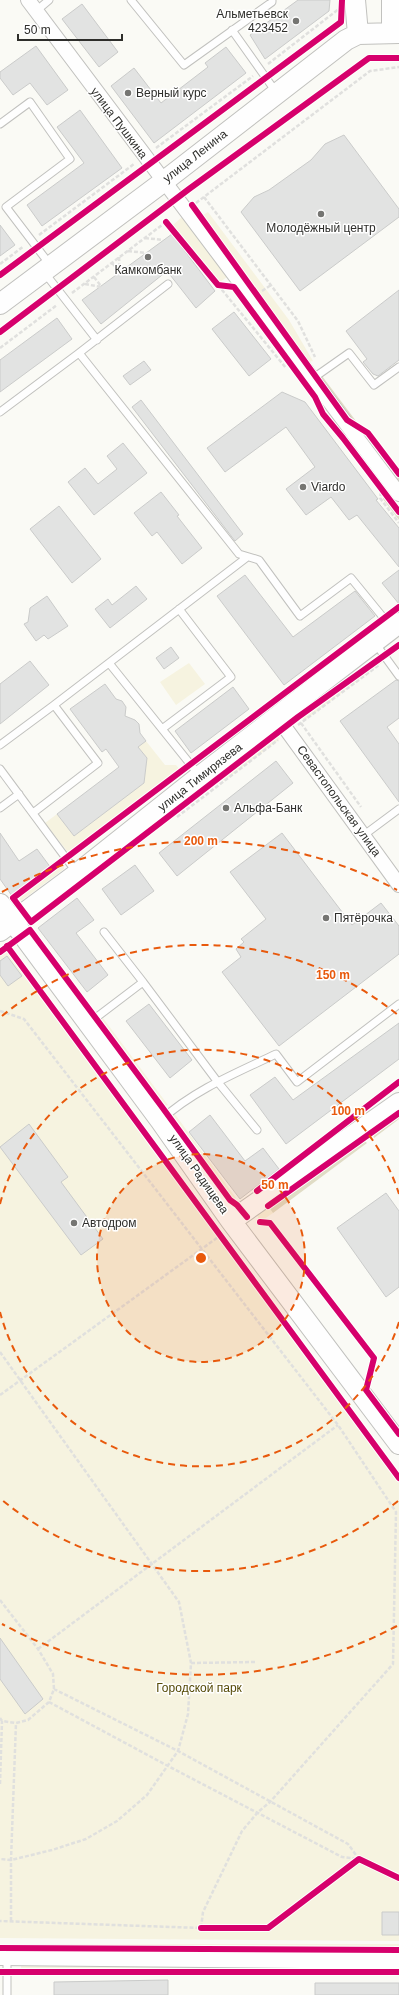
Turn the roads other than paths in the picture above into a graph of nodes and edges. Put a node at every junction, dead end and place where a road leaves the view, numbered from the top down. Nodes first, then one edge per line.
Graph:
1 (49, 0) edge
2 (131, 0) edge
3 (272, 0) edge
4 (392, 0) edge
5 (346, 2) edge
6 (32, 5) edge
7 (232, 30) junction
8 (395, 33) edge
9 (358, 34) junction
10 (276, 93) junction
11 (0, 124) edge
12 (163, 182) junction
13 (6, 207) junction
14 (0, 211) edge
15 (47, 269) junction
16 (168, 284) dead end
17 (0, 304) edge
18 (96, 340) junction
19 (79, 353) junction
20 (399, 367) edge
21 (317, 375) junction
22 (0, 412) edge
23 (399, 494) edge
24 (246, 558) junction
25 (179, 609) junction
26 (396, 626) edge
27 (382, 652) junction
28 (108, 663) junction
29 (399, 676) edge
30 (54, 705) junction
31 (284, 726) junction
32 (162, 729) junction
33 (0, 745) edge
34 (0, 768) edge
35 (200, 776) junction
36 (19, 794) junction
37 (0, 808) edge
38 (399, 809) edge
39 (33, 813) junction
40 (370, 831) junction
41 (78, 874) junction
42 (399, 885) edge
43 (0, 904) edge
44 (6, 926) edge
45 (104, 932) dead end
46 (143, 982) junction
47 (399, 1004) edge
48 (89, 1024) junction
49 (217, 1081) junction
50 (399, 1103) edge
51 (160, 1120) junction
52 (257, 1130) dead end
53 (222, 1230) junction
54 (399, 1444) edge
55 (4, 1955) edge
56 (399, 1958) edge
57 (7, 1995) edge

1 - 6 lane
2 - 7 lane
3 - 7 lane
4 - 8 street
5 - 9 street
6 - 12 street, улица Пушкина
7 - 10 lane
8 - 9 street, улица Ленина
9 - 10 street, улица Ленина
10 - 12 street, улица Ленина
11 - 13 lane
12 - 15 street, улица Ленина
12 - 21 street, улица Пушкина
13 - 14 lane
13 - 15 lane
15 - 17 street, улица Ленина
15 - 18 lane
16 - 18 lane
18 - 19 lane
19 - 22 lane
19 - 24 lane
20 - 21 lane
21 - 23 street, улица Пушкина
24 - 25 lane
24 - 26 lane
25 - 28 lane
25 - 32 lane
26 - 27 street, улица Тимирязева
27 - 29 lane
27 - 31 street, улица Тимирязева
28 - 30 lane
28 - 32 lane
30 - 33 lane
30 - 39 lane
31 - 35 street, улица Тимирязева
31 - 40 street, Севастопольская улица
32 - 35 lane
34 - 36 lane
35 - 41 street, улица Тимирязева
36 - 37 lane
36 - 39 lane
38 - 40 lane
39 - 41 lane
40 - 42 street, Севастопольская улица
41 - 44 street, улица Тимирязева
43 - 44 street, улица Радищева
44 - 48 street, улица Радищева
45 - 46 lane
46 - 48 lane
46 - 49 lane
47 - 49 lane
48 - 51 street, улица Радищева
49 - 51 lane
49 - 52 lane
50 - 53 street
51 - 53 street, улица Радищева
53 - 54 street, улица Радищева
55 - 56 street
55 - 57 lane

